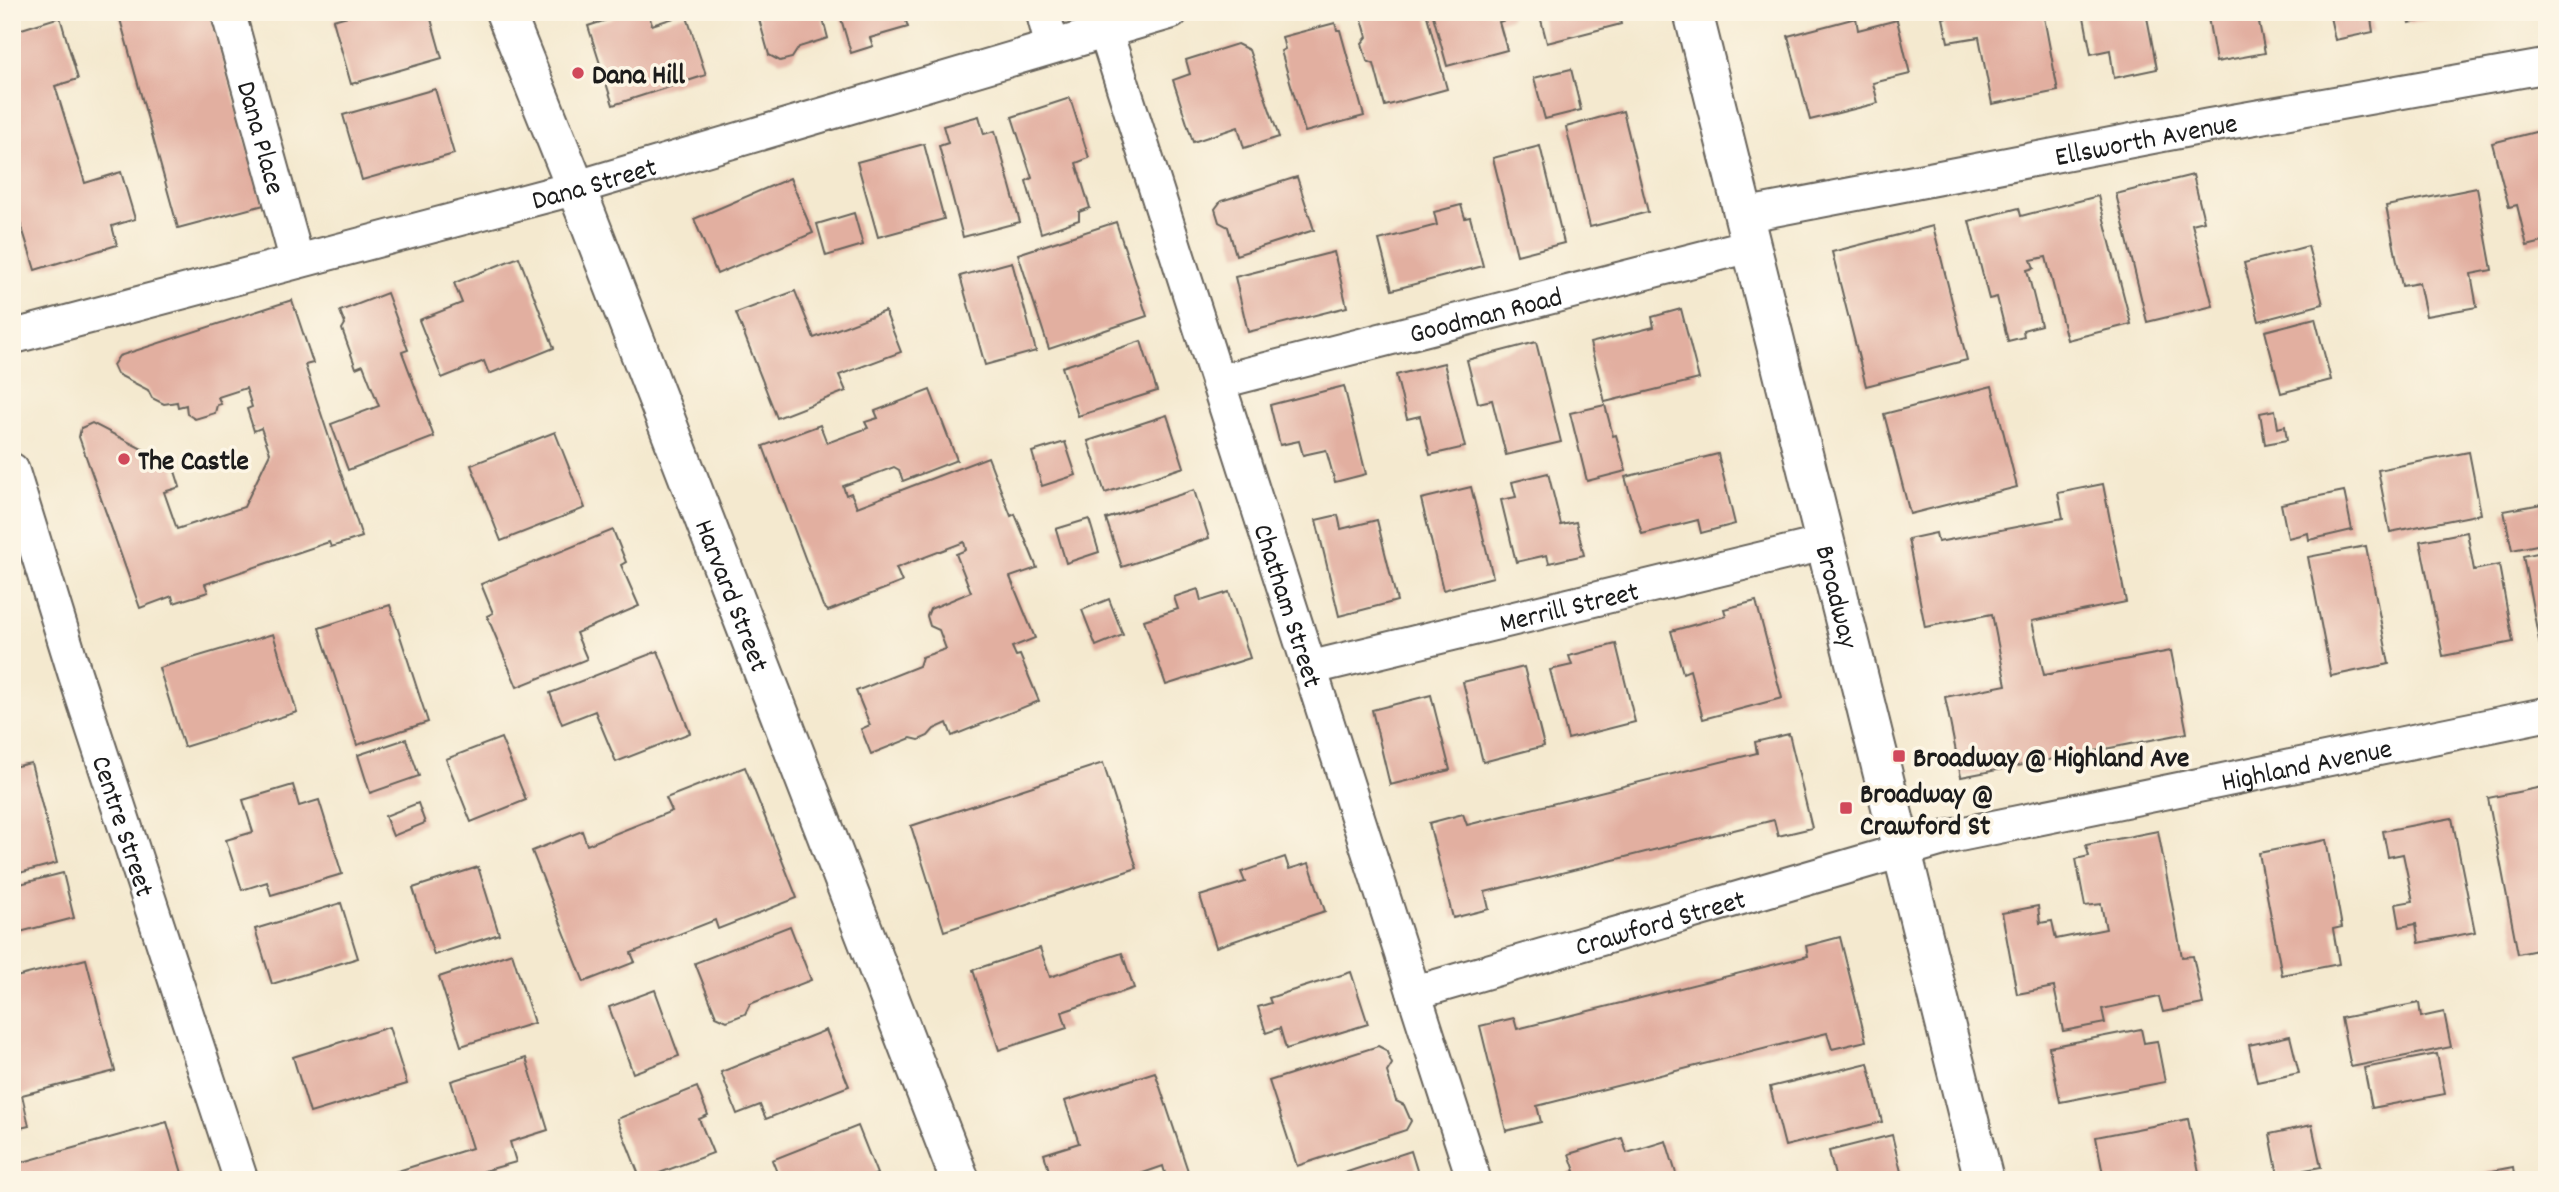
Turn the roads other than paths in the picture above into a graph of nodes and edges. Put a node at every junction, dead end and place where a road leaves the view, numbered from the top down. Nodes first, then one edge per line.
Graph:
1 (228, 12) edge
2 (505, 12) edge
3 (1043, 12) edge
4 (1171, 12) edge
5 (1693, 12) edge
6 (1105, 30) junction
7 (1052, 46) junction
8 (2547, 66) edge
9 (575, 188) junction
10 (1749, 230) junction
11 (297, 261) junction
12 (12, 337) edge
13 (1218, 382) junction
14 (12, 470) edge
15 (1827, 543) junction
16 (1310, 668) junction
17 (2547, 715) edge
18 (1902, 849) junction
19 (1414, 993) junction
20 (241, 1180) edge
21 (960, 1180) edge
22 (1474, 1180) edge
23 (1984, 1180) edge

1 - 11 street, Dana Place
2 - 9 street, Harvard Street
3 - 7 street
4 - 6 street, Dana Street
5 - 10 street, Broadway
6 - 7 street, Dana Street
6 - 13 street, Chatham Street
7 - 9 street, Dana Street
8 - 10 street, Ellsworth Avenue
9 - 11 street, Dana Street
9 - 21 street, Harvard Street
10 - 13 street, Goodman Road
10 - 15 street, Broadway
11 - 12 street, Dana Street
13 - 16 street, Chatham Street
14 - 20 street, Centre Street
15 - 16 street, Merrill Street
15 - 18 street, Broadway
16 - 19 street, Chatham Street
17 - 18 street, Highland Avenue
18 - 19 street, Crawford Street
18 - 23 street, Broadway
19 - 22 street, Chatham Street

